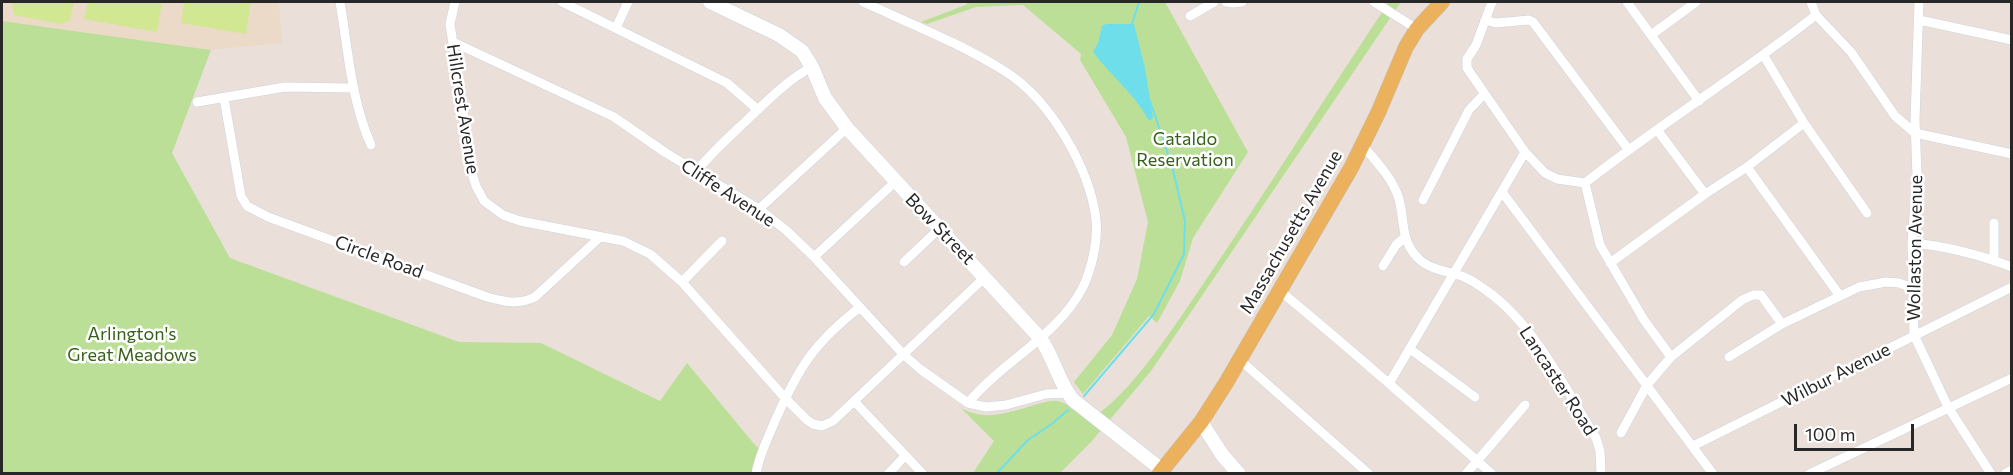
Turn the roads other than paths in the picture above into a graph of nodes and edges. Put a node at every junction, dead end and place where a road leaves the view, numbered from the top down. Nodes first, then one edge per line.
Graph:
1 (340, 2) edge
2 (455, 2) edge
3 (562, 2) edge
4 (628, 2) edge
5 (710, 2) edge
6 (863, 2) edge
7 (1214, 2) edge
8 (1226, 2) edge
9 (1242, 2) edge
10 (1442, 2) edge
11 (1492, 2) edge
12 (1627, 2) edge
13 (1696, 2) edge
14 (1811, 2) edge
15 (1919, 2) edge
16 (1376, 3) edge
17 (1816, 15) junction
18 (1190, 16) dead end
19 (1485, 20) junction
20 (1919, 20) junction
21 (616, 28) junction
22 (1417, 29) junction
23 (1652, 35) junction
24 (2012, 40) edge
25 (453, 42) junction
26 (1764, 56) junction
27 (812, 67) junction
28 (354, 88) junction
29 (1484, 94) junction
30 (224, 99) junction
31 (1699, 101) junction
32 (197, 102) dead end
33 (758, 110) junction
34 (1804, 123) junction
35 (847, 128) junction
36 (1658, 130) junction
37 (1915, 133) junction
38 (371, 145) dead end
39 (1363, 146) junction
40 (1628, 149) junction
41 (1525, 152) junction
42 (2012, 154) edge
43 (1747, 167) junction
44 (696, 172) junction
45 (895, 182) junction
46 (1585, 183) junction
47 (1502, 192) junction
48 (1705, 194) junction
49 (1423, 200) dead end
50 (759, 209) junction
51 (1867, 213) dead end
52 (1994, 223) dead end
53 (939, 228) junction
54 (599, 238) junction
55 (1404, 238) junction
56 (723, 241) dead end
57 (1912, 243) junction
58 (814, 257) junction
59 (1994, 261) junction
60 (904, 262) dead end
61 (1610, 263) junction
62 (1383, 266) dead end
63 (2012, 267) edge
64 (1454, 274) junction
65 (985, 277) junction
66 (682, 282) junction
67 (2012, 287) edge
68 (1913, 288) junction
69 (1280, 291) junction
70 (1840, 296) junction
71 (860, 307) junction
72 (1782, 324) junction
73 (1914, 335) junction
74 (1040, 338) junction
75 (1410, 349) junction
76 (903, 354) junction
77 (1671, 357) junction
78 (1729, 357) dead end
79 (1240, 360) junction
80 (2012, 378) edge
81 (1390, 382) junction
82 (1647, 385) junction
83 (1068, 393) junction
84 (1475, 397) dead end
85 (785, 398) junction
86 (854, 401) junction
87 (968, 403) junction
88 (1525, 405) dead end
89 (1948, 407) junction
90 (1201, 422) junction
91 (1622, 433) dead end
92 (1693, 446) junction
93 (905, 456) junction
94 (1478, 461) junction
95 (2012, 470) edge
96 (1161, 472) edge
97 (756, 474) edge
98 (888, 474) edge
99 (923, 474) edge
100 (1239, 474) edge
101 (1369, 474) edge
102 (1466, 474) edge
103 (1492, 474) edge
104 (1602, 474) edge
105 (1713, 474) edge
106 (1809, 474) edge
107 (1991, 474) edge
108 (2005, 474) edge

1 - 28 street
2 - 25 street, Hillcrest Avenue
3 - 21 street
4 - 21 street
5 - 27 street, Bow Street
6 - 74 street
7 - 18 street
8 - 9 street
10 - 22 main road, Massachusetts Avenue
11 - 19 street
12 - 23 street
13 - 23 street
14 - 17 street
15 - 20 street, Wollaston Avenue
16 - 22 street
17 - 26 street
17 - 37 street
19 - 29 street
19 - 40 street
20 - 24 street
20 - 37 street, Wollaston Avenue
21 - 33 street
22 - 39 main road, Massachusetts Avenue
23 - 31 street
25 - 44 street, Cliffe Avenue
25 - 54 street, Hillcrest Avenue
26 - 31 street
26 - 34 street
27 - 33 street
27 - 35 street, Bow Street
28 - 30 street
28 - 38 street
29 - 41 street
29 - 49 street
30 - 32 street
30 - 54 street, Circle Road
31 - 36 street
33 - 44 street
34 - 43 street
34 - 51 street
35 - 45 street, Bow Street
35 - 50 street
36 - 40 street
36 - 48 street
37 - 42 street
37 - 57 street, Wollaston Avenue
39 - 55 street, Lancaster Road
39 - 69 main road, Massachusetts Avenue
40 - 46 street
41 - 46 street
41 - 47 street
43 - 48 street
43 - 70 street
44 - 50 street, Cliffe Avenue
45 - 53 street, Bow Street
45 - 58 street
46 - 61 street
47 - 64 street
47 - 82 street
48 - 61 street
50 - 58 street, Cliffe Avenue
52 - 59 street
53 - 60 street
53 - 65 street, Bow Street
54 - 66 street, Hillcrest Avenue
55 - 62 street
55 - 64 street, Lancaster Road
56 - 66 street
57 - 59 street
57 - 68 street, Wollaston Avenue
58 - 71 street, Cliffe Avenue
59 - 63 street
61 - 77 street
64 - 75 street
64 - 104 street, Lancaster Road
65 - 74 street, Bow Street
65 - 76 street
66 - 85 street, Hillcrest Avenue
67 - 73 street, Wilbur Avenue
68 - 70 street
68 - 73 street, Wollaston Avenue
69 - 79 main road, Massachusetts Avenue
69 - 81 street
70 - 72 street
71 - 76 street, Cliffe Avenue
71 - 85 street
72 - 77 street
72 - 78 street
73 - 89 street, Wollaston Avenue
73 - 92 street, Wilbur Avenue
74 - 83 street, Bow Street
74 - 87 street
75 - 81 street
75 - 84 street
76 - 86 street
76 - 87 street, Cliffe Avenue
77 - 82 street
79 - 90 main road, Massachusetts Avenue
79 - 101 street
80 - 89 street
81 - 94 street
82 - 91 street
82 - 92 street
83 - 87 street, Cliffe Avenue
83 - 96 street, Bow Street
85 - 86 street, Hillcrest Avenue
85 - 97 street
86 - 93 street
88 - 94 street
89 - 106 street
89 - 107 street, Wollaston Avenue
90 - 96 main road, Massachusetts Avenue
90 - 100 street
92 - 105 street
93 - 98 street
93 - 99 street
94 - 102 street
94 - 103 street
95 - 108 street

